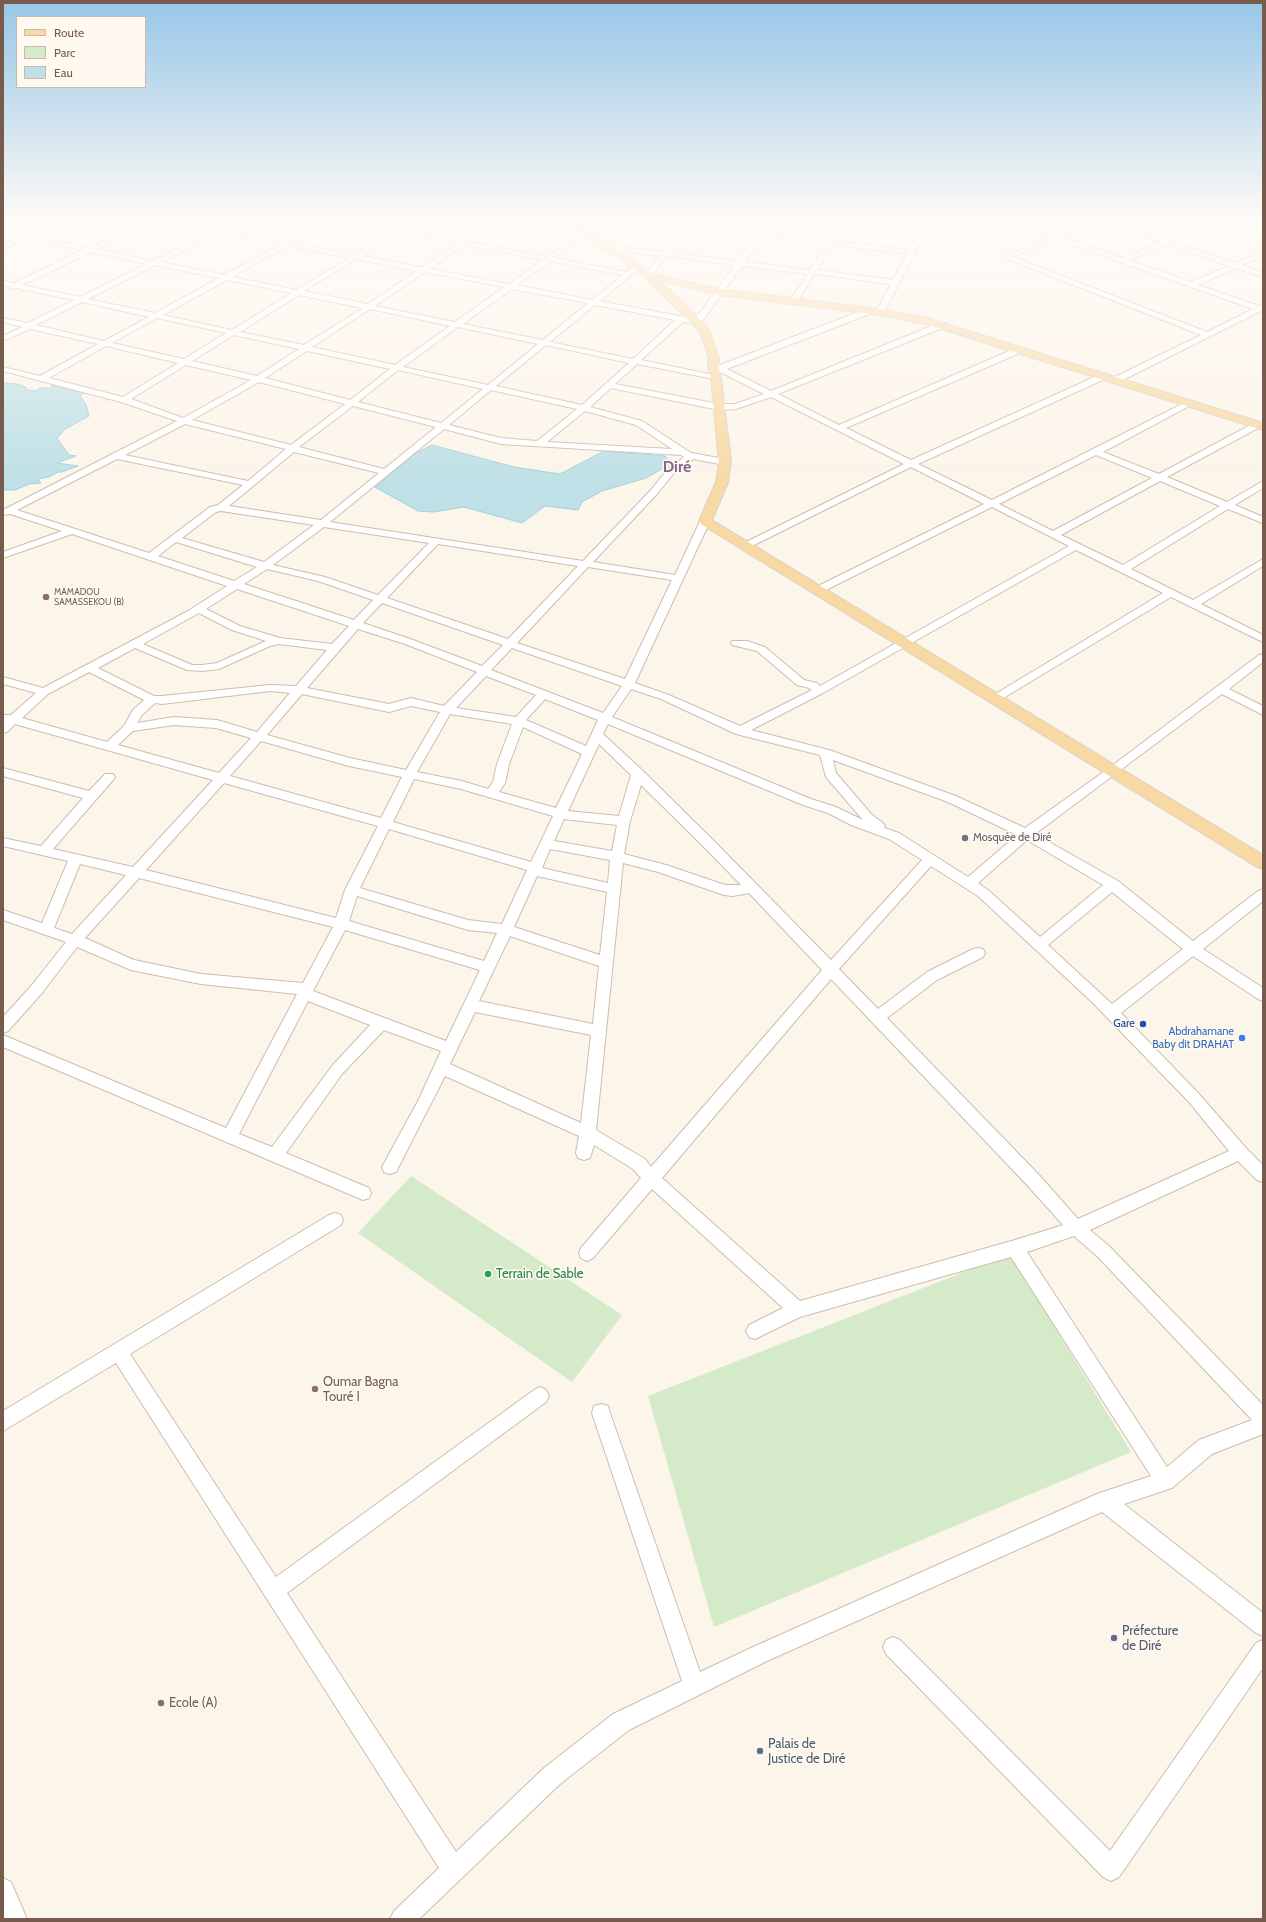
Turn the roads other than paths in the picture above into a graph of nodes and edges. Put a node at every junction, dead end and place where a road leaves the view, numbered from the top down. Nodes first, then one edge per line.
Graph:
1 (69, 307) edge
2 (113, 307) edge
3 (172, 307) edge
4 (274, 307) edge
5 (369, 307) joint
6 (484, 307) edge
7 (588, 307) edge
8 (618, 307) edge
9 (681, 307) edge
10 (708, 307) edge
11 (833, 307) edge
12 (883, 307) edge
13 (1135, 307) edge
14 (1261, 308) edge
15 (869, 311) junction
16 (880, 312) junction
17 (155, 316) junction
18 (681, 319) junction
19 (3, 320) edge
20 (697, 322) junction
21 (942, 325) junction
22 (30, 326) junction
23 (457, 326) junction
24 (232, 332) junction
25 (1208, 335) junction
26 (3, 339) edge
27 (105, 343) junction
28 (543, 343) junction
29 (308, 348) junction
30 (1019, 350) junction
31 (633, 362) junction
32 (183, 363) junction
33 (3, 369) edge
34 (395, 369) junction
35 (716, 370) junction
36 (1104, 376) junction
37 (41, 379) junction
38 (258, 379) junction
39 (1116, 380) junction
40 (609, 384) junction
41 (489, 388) junction
42 (771, 394) junction
43 (124, 400) junction
44 (351, 402) junction
45 (1189, 404) junction
46 (719, 407) junction
47 (584, 408) junction
48 (184, 421) junction
49 (443, 425) junction
50 (1260, 426) edge
51 (839, 428) junction
52 (539, 444) junction
53 (293, 448) junction
54 (1096, 452) junction
55 (687, 454) junction
56 (116, 456) junction
57 (725, 462) junction
58 (910, 464) junction
59 (386, 472) junction
60 (1159, 478) junction
61 (250, 484) junction
62 (1263, 484) edge
63 (992, 504) junction
64 (1226, 505) junction
65 (221, 508) junction
66 (6, 512) edge
67 (1263, 520) edge
68 (705, 521) junction
69 (322, 524) junction
70 (72, 531) junction
71 (1054, 535) junction
72 (176, 539) junction
73 (435, 542) junction
74 (745, 546) junction
75 (1076, 546) junction
76 (3, 555) edge
77 (151, 557) junction
78 (1263, 562) edge
79 (584, 564) junction
80 (265, 566) junction
81 (1122, 570) junction
82 (677, 578) junction
83 (237, 585) junction
84 (818, 590) junction
85 (1170, 594) junction
86 (379, 599) junction
87 (1193, 605) junction
88 (198, 609) junction
89 (356, 624) junction
90 (1263, 639) edge
91 (279, 641) junction
92 (904, 641) junction
93 (736, 643) dead end
94 (135, 644) junction
95 (510, 644) junction
96 (335, 648) junction
97 (1263, 657) edge
98 (89, 668) junction
99 (484, 671) junction
100 (3, 680) edge
101 (628, 684) junction
102 (1221, 689) junction
103 (300, 690) junction
104 (819, 691) junction
105 (44, 692) junction
106 (543, 694) junction
107 (996, 698) junction
108 (152, 699) junction
109 (447, 710) junction
110 (1263, 711) edge
111 (605, 718) junction
112 (8, 719) edge
113 (519, 721) junction
114 (129, 728) junction
115 (3, 729) edge
116 (740, 731) junction
117 (260, 735) junction
118 (598, 736) junction
119 (110, 746) junction
120 (590, 753) junction
121 (826, 753) junction
122 (1113, 771) junction
123 (3, 772) edge
124 (638, 773) junction
125 (410, 774) junction
126 (109, 776) dead end
127 (222, 778) junction
128 (491, 794) junction
129 (91, 796) junction
130 (561, 814) junction
131 (624, 821) junction
132 (386, 824) junction
133 (1026, 834) junction
134 (894, 836) junction
135 (3, 842) edge
136 (546, 844) junction
137 (43, 852) junction
138 (617, 857) junction
139 (76, 859) junction
140 (930, 859) junction
141 (1263, 863) edge
142 (535, 870) junction
143 (135, 872) junction
144 (969, 884) junction
145 (1113, 884) junction
146 (751, 888) junction
147 (614, 889) junction
148 (352, 890) junction
149 (1263, 894) edge
150 (3, 915) edge
151 (341, 924) junction
152 (47, 929) junction
153 (506, 929) junction
154 (75, 940) junction
155 (1039, 945) junction
156 (1193, 949) junction
157 (978, 953) dead end
158 (607, 964) junction
159 (487, 967) junction
160 (831, 970) junction
161 (305, 992) junction
162 (1263, 994) edge
163 (470, 1005) junction
164 (1111, 1013) junction
165 (877, 1017) junction
166 (380, 1023) junction
167 (3, 1027) edge
168 (599, 1031) junction
169 (3, 1041) edge
170 (451, 1049) junction
171 (441, 1067) junction
172 (588, 1133) junction
173 (230, 1136) junction
174 (584, 1153) dead end
175 (1240, 1153) junction
176 (275, 1156) junction
177 (390, 1167) dead end
178 (1263, 1174) edge
179 (652, 1179) junction
180 (363, 1193) dead end
181 (335, 1220) dead end
182 (1076, 1228) junction
183 (1015, 1248) junction
184 (587, 1254) dead end
185 (797, 1310) junction
186 (755, 1330) dead end
187 (118, 1351) junction
188 (540, 1396) dead end
189 (601, 1413) dead end
190 (1263, 1418) edge
191 (3, 1422) edge
192 (1263, 1425) edge
193 (1165, 1481) junction
194 (1104, 1501) junction
195 (273, 1591) junction
196 (1263, 1626) edge
197 (893, 1647) dead end
198 (1263, 1650) edge
199 (695, 1687) junction
200 (454, 1870) junction
201 (3, 1890) edge
202 (15, 1919) edge
203 (402, 1919) edge

1 - 22 street
2 - 17 street
3 - 17 street
4 - 24 street
5 - 23 street
5 - 29 street
6 - 23 street
7 - 28 street
8 - 18 street
9 - 20 main road
10 - 20 street
11 - 15 main road
12 - 16 street
13 - 25 street
14 - 25 street
15 - 16 main road
15 - 35 street
16 - 21 main road
17 - 24 street
17 - 27 street
18 - 20 street
18 - 31 street
19 - 22 street
20 - 35 main road
21 - 30 main road
21 - 42 street
22 - 26 street
22 - 27 street
23 - 28 street
23 - 34 street
24 - 29 street
24 - 32 street
25 - 39 street
27 - 32 street
27 - 37 street
28 - 31 street
28 - 41 street
29 - 34 street
29 - 38 street
30 - 36 main road
30 - 51 street
31 - 35 street
31 - 40 street
32 - 38 street
32 - 43 street
33 - 37 street
34 - 41 street
34 - 44 street
35 - 42 street
35 - 46 main road
36 - 39 main road
36 - 58 street
37 - 43 street
38 - 44 street
38 - 48 street
39 - 45 main road
40 - 46 street
40 - 47 street
41 - 47 street
41 - 49 street
42 - 46 street
42 - 51 street
43 - 48 street
44 - 49 street
44 - 53 street
45 - 50 main road
45 - 54 street
46 - 57 main road
47 - 52 street
47 - 55 street
48 - 53 street
48 - 56 street
49 - 52 street
49 - 59 street
50 - 60 street
51 - 58 street
52 - 55 street
53 - 59 street
53 - 61 street
54 - 60 street
54 - 63 street
55 - 57 street
55 - 79 street
56 - 61 street
56 - 66 street
57 - 68 main road
58 - 63 street
58 - 74 street
59 - 69 street
60 - 64 street
60 - 71 street
61 - 65 street
62 - 64 street
63 - 71 street
63 - 84 street
64 - 67 street
64 - 81 street
65 - 69 street
65 - 72 street
66 - 70 street
68 - 74 main road
68 - 82 street
69 - 73 street
69 - 80 street
70 - 76 street
70 - 77 street
71 - 75 street
72 - 77 street
72 - 80 street
73 - 79 street
73 - 86 street
74 - 84 main road
75 - 81 street
75 - 92 street
77 - 83 street
78 - 87 street
79 - 82 street
79 - 95 street
80 - 83 street
80 - 86 street
81 - 85 street
82 - 101 street
83 - 88 street
83 - 89 street
84 - 92 main road
85 - 87 street
85 - 107 street
86 - 89 street
86 - 95 street
87 - 90 street
88 - 91 street
88 - 94 street
89 - 96 street
89 - 99 street
91 - 94 street
91 - 96 street
92 - 104 street
92 - 107 main road
93 - 104 street
94 - 98 street
95 - 99 street
95 - 101 street
96 - 103 street
97 - 102 street
98 - 105 street
98 - 108 street
99 - 106 street
99 - 109 street
100 - 105 street
101 - 111 street
101 - 116 street
102 - 110 street
102 - 122 street
103 - 108 street
103 - 109 street
103 - 117 street
104 - 116 street
105 - 112 street
106 - 111 street
106 - 113 street
107 - 122 main road
108 - 114 street
109 - 113 street
109 - 125 street
111 - 118 street
111 - 134 street
112 - 115 street
112 - 119 street
113 - 120 street
113 - 128 street
114 - 117 street
114 - 119 street
116 - 121 street
117 - 125 street
117 - 127 street
118 - 120 street
118 - 124 street
119 - 127 street
120 - 130 street
121 - 133 street
121 - 134 street
122 - 133 street
122 - 141 main road
123 - 129 street
124 - 131 street
124 - 146 street
125 - 128 street
125 - 132 street
126 - 129 street
127 - 132 street
127 - 143 street
128 - 130 street
129 - 137 street
130 - 131 street
130 - 136 street
131 - 138 street
132 - 142 street
132 - 148 street
133 - 144 street
133 - 145 street
134 - 140 street
135 - 137 street
136 - 138 street
136 - 142 street
137 - 139 street
138 - 146 street
138 - 147 street
139 - 143 street
139 - 152 street
140 - 144 street
140 - 160 street
142 - 147 street
142 - 153 street
143 - 151 street
143 - 154 street
144 - 155 street
145 - 155 street
145 - 156 street
146 - 160 street
147 - 158 street
148 - 151 street
148 - 153 street
149 - 156 street
150 - 152 street
151 - 159 street
151 - 161 street
152 - 154 street
153 - 158 street
153 - 159 street
154 - 161 street
154 - 167 street
155 - 164 street
156 - 162 street
156 - 164 street
157 - 165 street
158 - 168 street
159 - 163 street
160 - 165 street
160 - 179 street
161 - 166 street
161 - 173 street
163 - 168 street
163 - 170 street
164 - 175 street
165 - 182 street
166 - 170 street
166 - 176 street
168 - 172 street
169 - 173 street
170 - 171 street
171 - 172 street
171 - 177 street
172 - 174 street
172 - 179 street
173 - 176 street
175 - 178 street
175 - 182 street
176 - 180 street
179 - 184 street
179 - 185 street
181 - 187 street
182 - 183 street
182 - 190 street
183 - 185 street
183 - 193 street
185 - 186 street
187 - 191 street
187 - 195 street
188 - 195 street
189 - 199 street
192 - 193 street
193 - 194 street
194 - 196 street
194 - 199 street
195 - 200 street
197 - 198 street
199 - 200 street
200 - 203 street
201 - 202 street

